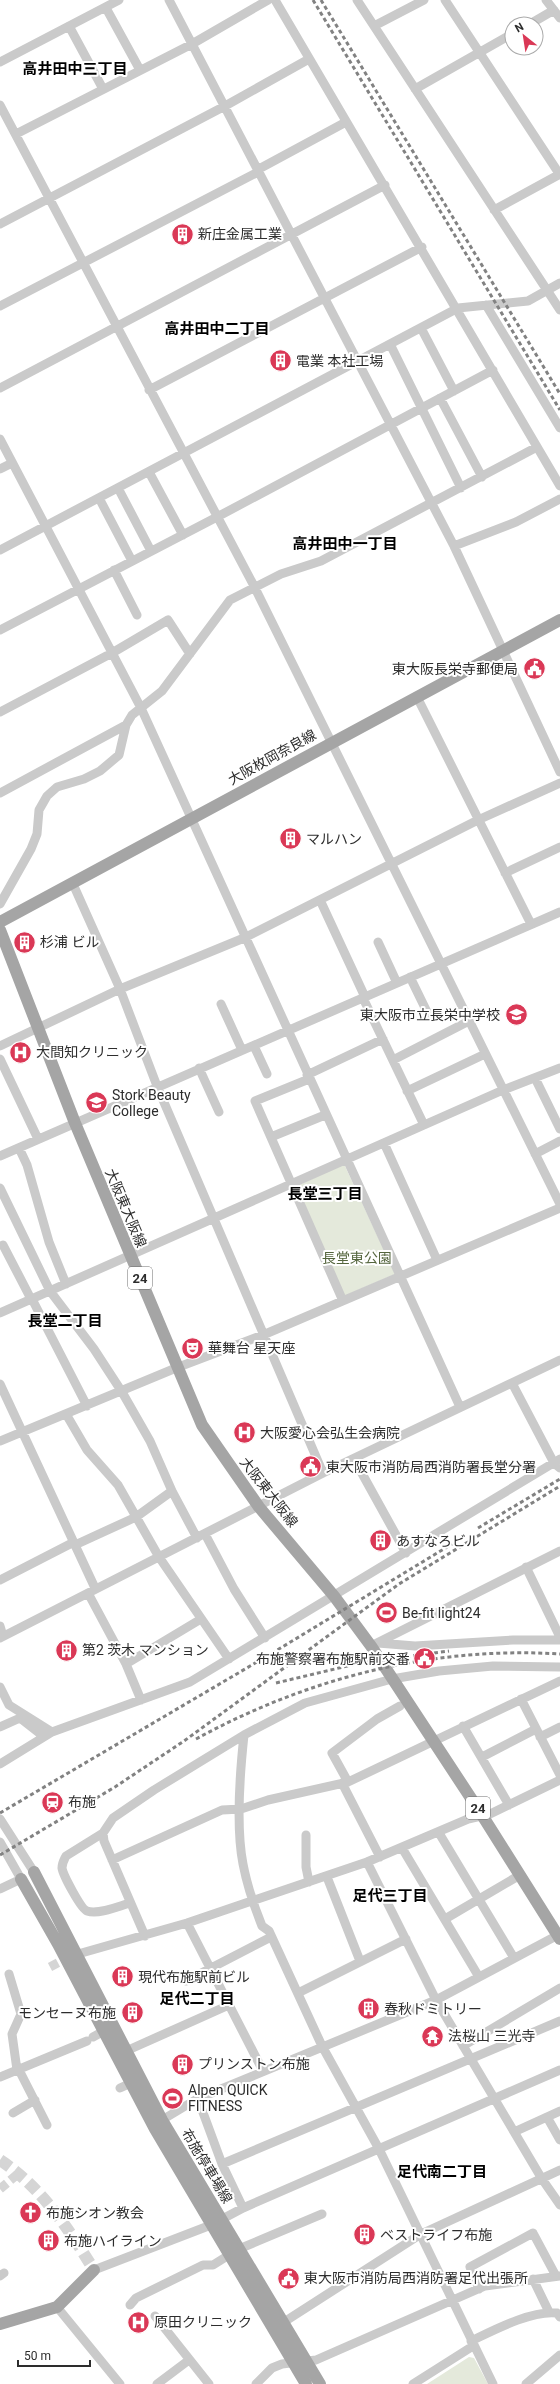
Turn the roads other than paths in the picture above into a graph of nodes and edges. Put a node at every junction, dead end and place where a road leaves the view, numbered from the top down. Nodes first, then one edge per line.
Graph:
1 (119, 0) edge
2 (169, 0) edge
3 (268, 0) edge
4 (275, 0) edge
5 (357, 0) edge
6 (424, 0) edge
7 (446, 0) edge
8 (546, 0) edge
9 (106, 8) junction
10 (554, 10) junction
11 (544, 16) edge
12 (560, 18) edge
13 (70, 26) junction
14 (374, 26) junction
15 (504, 38) edge
16 (192, 44) junction
17 (480, 52) junction
18 (309, 59) junction
19 (0, 62) edge
20 (140, 70) junction
21 (103, 89) junction
22 (415, 89) junction
23 (0, 105) edge
24 (225, 106) junction
25 (346, 122) junction
26 (16, 134) junction
27 (258, 171) junction
28 (560, 175) edge
29 (385, 185) junction
30 (50, 197) junction
31 (494, 210) junction
32 (0, 224) edge
33 (290, 234) junction
34 (422, 248) junction
35 (82, 263) junction
36 (560, 283) edge
37 (546, 290) junction
38 (324, 298) junction
39 (486, 305) junction
40 (0, 306) edge
41 (458, 308) junction
42 (560, 310) edge
43 (115, 326) junction
44 (421, 328) junction
45 (390, 344) junction
46 (357, 362) junction
47 (493, 370) junction
48 (0, 388) edge
49 (149, 390) junction
50 (454, 391) junction
51 (440, 398) junction
52 (421, 408) junction
53 (390, 425) junction
54 (560, 428) edge
55 (0, 439) edge
56 (538, 447) junction
57 (183, 454) junction
58 (12, 463) junction
59 (0, 469) edge
60 (149, 472) junction
61 (482, 477) junction
62 (560, 486) edge
63 (118, 488) junction
64 (462, 488) junction
65 (99, 498) junction
66 (560, 499) edge
67 (432, 502) junction
68 (217, 517) junction
69 (46, 526) junction
70 (183, 535) junction
71 (454, 546) junction
72 (0, 550) edge
73 (150, 551) junction
74 (132, 561) junction
75 (114, 570) junction
76 (254, 586) junction
77 (78, 589) junction
78 (137, 615) dead end
79 (560, 620) edge
80 (0, 630) edge
81 (504, 651) junction
82 (112, 653) junction
83 (190, 654) junction
84 (417, 697) junction
85 (140, 708) junction
86 (0, 712) edge
87 (126, 725) junction
88 (330, 743) junction
89 (560, 772) edge
90 (560, 783) edge
91 (0, 793) edge
92 (190, 820) junction
93 (478, 820) junction
94 (560, 847) edge
95 (392, 864) junction
96 (505, 873) junction
97 (73, 884) junction
98 (320, 900) junction
99 (0, 904) edge
100 (560, 912) edge
101 (0, 922) edge
102 (531, 924) junction
103 (0, 930) edge
104 (244, 938) junction
105 (378, 942) dead end
106 (441, 964) junction
107 (410, 977) junction
108 (397, 983) junction
109 (120, 989) junction
110 (364, 998) junction
111 (221, 1004) dead end
112 (428, 1014) dead end
113 (469, 1021) junction
114 (40, 1028) junction
115 (287, 1032) junction
116 (383, 1039) junction
117 (0, 1046) edge
118 (254, 1046) junction
119 (242, 1050) junction
120 (485, 1054) junction
121 (0, 1059) edge
122 (393, 1060) junction
123 (199, 1068) junction
124 (560, 1068) edge
125 (267, 1074) dead end
126 (308, 1078) junction
127 (535, 1078) junction
128 (157, 1086) junction
129 (504, 1090) junction
130 (407, 1091) junction
131 (219, 1112) dead end
132 (325, 1114) junction
133 (75, 1123) junction
134 (424, 1125) junction
135 (560, 1129) edge
136 (271, 1137) junction
137 (38, 1139) junction
138 (560, 1141) edge
139 (384, 1143) junction
140 (19, 1148) junction
141 (535, 1154) junction
142 (0, 1156) edge
143 (346, 1160) junction
144 (291, 1184) junction
145 (0, 1188) edge
146 (560, 1204) edge
147 (560, 1208) edge
148 (214, 1218) junction
149 (3, 1245) dead end
150 (130, 1256) junction
151 (437, 1260) junction
152 (398, 1276) junction
153 (66, 1284) junction
154 (50, 1291) junction
155 (32, 1299) junction
156 (342, 1301) junction
157 (0, 1313) edge
158 (263, 1335) junction
159 (560, 1360) edge
160 (176, 1368) junction
161 (512, 1383) junction
162 (0, 1384) edge
163 (122, 1392) junction
164 (88, 1406) junction
165 (460, 1407) junction
166 (66, 1414) junction
167 (22, 1431) junction
168 (0, 1441) edge
169 (354, 1459) junction
170 (558, 1463) edge
171 (323, 1474) junction
172 (172, 1491) junction
173 (259, 1507) junction
174 (136, 1517) junction
175 (201, 1536) junction
176 (75, 1544) junction
177 (560, 1551) edge
178 (406, 1553) junction
179 (159, 1557) junction
180 (526, 1567) junction
181 (0, 1580) edge
182 (92, 1590) junction
183 (334, 1596) junction
184 (201, 1619) junction
185 (0, 1626) edge
186 (2, 1637) edge
187 (265, 1638) junction
188 (560, 1639) edge
189 (375, 1645) junction
190 (229, 1659) junction
191 (126, 1664) junction
192 (560, 1667) edge
193 (392, 1679) junction
194 (560, 1681) edge
195 (0, 1687) edge
196 (521, 1699) junction
197 (141, 1700) junction
198 (400, 1706) dead end
199 (463, 1726) junction
200 (0, 1727) edge
201 (560, 1727) edge
202 (538, 1733) junction
203 (48, 1734) junction
204 (244, 1736) junction
205 (432, 1740) junction
206 (482, 1757) junction
207 (0, 1764) edge
208 (560, 1775) edge
209 (560, 1780) edge
210 (345, 1783) junction
211 (510, 1805) junction
212 (241, 1809) junction
213 (482, 1815) junction
214 (0, 1819) edge
215 (103, 1833) junction
216 (439, 1833) junction
217 (306, 1835) dead end
218 (0, 1842) edge
219 (402, 1848) junction
220 (380, 1857) junction
221 (112, 1860) junction
222 (367, 1862) junction
223 (34, 1872) joint
224 (327, 1876) junction
225 (520, 1876) junction
226 (21, 1879) junction
227 (309, 1882) junction
228 (0, 1889) edge
229 (478, 1899) junction
230 (252, 1900) junction
231 (130, 1903) junction
232 (445, 1919) junction
233 (187, 1923) junction
234 (145, 1936) junction
235 (559, 1936) edge
236 (272, 1937) junction
237 (406, 1939) junction
238 (71, 1956) junction
239 (514, 1958) junction
240 (360, 1961) junction
241 (210, 1968) junction
242 (9, 1974) dead end
243 (479, 1977) junction
244 (186, 1981) dead end
245 (560, 1988) edge
246 (298, 1993) junction
247 (436, 2000) junction
248 (229, 2005) junction
249 (560, 2021) edge
250 (104, 2032) junction
251 (322, 2046) junction
252 (462, 2046) junction
253 (126, 2051) junction
254 (471, 2060) junction
255 (18, 2070) junction
256 (560, 2070) edge
257 (263, 2071) junction
258 (0, 2077) edge
259 (131, 2083) junction
260 (120, 2088) dead end
261 (198, 2099) junction
262 (494, 2099) junction
263 (35, 2100) junction
264 (356, 2107) junction
265 (560, 2111) edge
266 (14, 2113) dead end
267 (547, 2117) junction
268 (47, 2124) dead end
269 (158, 2125) junction
270 (514, 2132) junction
271 (560, 2140) edge
272 (379, 2149) junction
273 (222, 2164) junction
274 (560, 2170) edge
275 (542, 2179) junction
276 (560, 2205) edge
277 (243, 2208) junction
278 (322, 2214) dead end
279 (216, 2222) junction
280 (421, 2234) junction
281 (234, 2252) junction
282 (94, 2270) joint
283 (558, 2276) edge
284 (533, 2280) junction
285 (479, 2289) junction
286 (453, 2302) junction
287 (130, 2305) dead end
288 (57, 2307) junction
289 (549, 2312) junction
290 (155, 2316) dead end
291 (560, 2317) edge
292 (284, 2322) junction
293 (0, 2323) edge
294 (472, 2344) junction
295 (560, 2355) edge
296 (189, 2360) junction
297 (307, 2362) junction
298 (294, 2364) junction
299 (120, 2384) edge
300 (157, 2384) edge
301 (209, 2384) edge
302 (256, 2384) edge
303 (306, 2384) edge
304 (320, 2384) edge
305 (413, 2384) edge
306 (493, 2384) edge
307 (526, 2384) edge

1 - 9 street
2 - 16 street
3 - 16 street
4 - 18 street
5 - 14 street
6 - 14 street
7 - 17 street
8 - 10 street
9 - 13 street
9 - 20 street
10 - 11 street
10 - 12 street
13 - 19 street
13 - 21 street
14 - 22 street
15 - 17 street
16 - 20 street
16 - 24 street
17 - 22 street
17 - 28 street
18 - 24 street
18 - 25 street
20 - 21 street
21 - 26 street
22 - 31 street
23 - 26 street
24 - 27 street
24 - 30 street
25 - 27 street
25 - 29 street
26 - 30 street
27 - 33 street
27 - 35 street
28 - 31 street
29 - 33 street
29 - 34 street
30 - 32 street
30 - 35 street
31 - 37 street
33 - 38 street
33 - 43 street
34 - 38 street
34 - 41 street
35 - 40 street
35 - 43 street
36 - 37 street
37 - 39 street
37 - 42 street
38 - 46 street
38 - 49 street
39 - 41 street
39 - 54 street
41 - 44 street
41 - 47 street
43 - 48 street
43 - 49 street
44 - 45 street
44 - 50 street
45 - 46 street
45 - 52 street
46 - 53 street
46 - 57 street
47 - 50 street
47 - 56 street
49 - 57 street
50 - 51 street
51 - 52 street
51 - 61 street
52 - 53 street
52 - 64 street
53 - 67 street
53 - 68 street
55 - 58 street
56 - 61 street
56 - 62 street
57 - 60 street
57 - 68 street
58 - 59 street
58 - 69 street
60 - 63 street
60 - 70 street
61 - 64 street
63 - 65 street
63 - 73 street
64 - 67 street
65 - 69 street
65 - 74 street
66 - 71 street
67 - 71 street
67 - 76 street
68 - 70 street
68 - 76 street
69 - 72 street
69 - 77 street
70 - 73 street
71 - 81 street
73 - 74 street
74 - 75 street
75 - 77 street
75 - 78 street
76 - 83 street
76 - 88 street
77 - 80 street
77 - 82 street
79 - 81 main road, 大阪枚岡奈良線
81 - 84 main road, 大阪枚岡奈良線
81 - 89 street
82 - 83 street
82 - 85 street
82 - 86 street
83 - 85 street
84 - 88 main road, 大阪枚岡奈良線
84 - 93 street
85 - 87 street
85 - 92 street
87 - 91 street
87 - 99 street
88 - 92 main road, 大阪枚岡奈良線
88 - 95 street
90 - 93 street
92 - 97 main road, 大阪枚岡奈良線
92 - 104 street
93 - 95 street
93 - 96 street
94 - 96 street
95 - 98 street
95 - 106 street
96 - 102 street
97 - 101 main road, 大阪枚岡奈良線
97 - 109 street
98 - 104 street
98 - 110 street
100 - 102 street
102 - 106 street
103 - 114 main road, 大阪東大阪線 / 24
104 - 109 street
104 - 115 street
105 - 108 street
106 - 107 street
106 - 113 street
107 - 108 street
107 - 112 street
108 - 110 street
109 - 114 street
109 - 128 street
110 - 115 street
110 - 116 street
111 - 119 street
113 - 120 street
113 - 122 street
114 - 117 street
114 - 133 main road, 大阪東大阪線 / 24
115 - 118 street
115 - 126 street
116 - 122 street
116 - 126 street
118 - 119 street
118 - 125 street
119 - 123 street
120 - 129 street
120 - 130 street
121 - 137 street
122 - 130 street
123 - 128 street
123 - 131 street
124 - 127 street
126 - 132 street
126 - 136 street
127 - 129 street
127 - 135 street
128 - 133 street
128 - 148 street
129 - 134 street
129 - 141 street
130 - 134 street
132 - 136 street
132 - 143 street
133 - 137 street
133 - 150 main road, 大阪東大阪線 / 24
134 - 139 street
136 - 144 street
137 - 140 street
138 - 141 street
139 - 143 street
139 - 151 street
140 - 142 street
140 - 153 street
141 - 146 street
143 - 144 street
143 - 152 street
144 - 148 street
144 - 156 street
145 - 154 street
147 - 151 street
148 - 150 street
148 - 158 street
149 - 155 street
150 - 153 street
150 - 160 main road, 大阪東大阪線 / 24
151 - 152 street
152 - 156 street
152 - 165 street
153 - 154 street
154 - 155 street
154 - 163 street
155 - 157 street
155 - 164 street
156 - 158 street
158 - 160 street
158 - 171 street
159 - 161 street
160 - 163 street
160 - 173 main road, 大阪東大阪線 / 24
161 - 165 street
161 - 170 street
162 - 167 street
163 - 164 street
163 - 172 street
164 - 166 street
165 - 169 street
166 - 167 street
166 - 174 street
167 - 168 street
167 - 176 street
169 - 171 street
169 - 178 street
170 - 178 street
171 - 173 street
172 - 174 street
172 - 175 street
173 - 175 street
173 - 183 main road, 大阪東大阪線 / 24
174 - 176 street
174 - 179 street
175 - 179 street
175 - 187 street
176 - 181 street
176 - 182 street
177 - 180 street
178 - 183 street
179 - 182 street
179 - 184 street
180 - 188 street
180 - 189 street
182 - 186 street
182 - 191 street
183 - 187 street
183 - 189 main road, 大阪東大阪線 / 24
184 - 190 street
184 - 191 street
185 - 186 street
187 - 190 street
188 - 189 street
189 - 193 main road, 大阪東大阪線 / 24
190 - 197 street
191 - 197 street
192 - 193 street
193 - 204 street
193 - 205 main road, 大阪東大阪線 / 24
194 - 196 street
195 - 203 street
196 - 199 street
196 - 202 street
197 - 203 street
198 - 210 street
199 - 205 street
199 - 206 street
200 - 203 street
201 - 202 street
202 - 206 street
202 - 208 street
203 - 207 street
204 - 212 street
204 - 215 street
205 - 210 street
205 - 213 main road, 大阪東大阪線 / 24
206 - 211 street
209 - 211 street
210 - 212 street
210 - 220 street
211 - 213 street
212 - 221 street
212 - 230 street
213 - 216 street
213 - 225 main road, 大阪東大阪線 / 24
214 - 223 street
215 - 221 street
215 - 231 street
216 - 219 street
216 - 229 street
217 - 227 street
218 - 226 street
219 - 220 street
219 - 232 street
220 - 222 street
221 - 231 street
222 - 224 street
222 - 237 street
223 - 238 main road, 布施停車場線
224 - 227 street
224 - 240 street
225 - 229 street
225 - 235 main road, 大阪東大阪線 / 24
226 - 228 street
226 - 238 main road, 布施停車場線
227 - 230 street
229 - 232 street
229 - 239 street
230 - 233 street
230 - 236 street
231 - 234 street
232 - 243 street
233 - 234 street
233 - 241 street
234 - 238 street
235 - 239 street
236 - 241 street
236 - 246 street
237 - 240 street
237 - 247 street
238 - 250 main road, 布施停車場線
238 - 253 main road, 布施停車場線
239 - 243 street
240 - 246 street
241 - 244 street
241 - 248 street
242 - 255 street
243 - 247 street
245 - 252 street
246 - 251 street
247 - 251 street
247 - 252 street
248 - 253 street
248 - 257 street
249 - 254 street
250 - 255 street
250 - 259 main road, 布施停車場線
251 - 257 street
251 - 264 street
252 - 254 street
253 - 269 main road, 布施停車場線
254 - 262 street
254 - 264 street
255 - 258 street
255 - 263 street
256 - 262 street
257 - 261 street
259 - 260 street
259 - 269 main road, 布施停車場線
261 - 269 street
261 - 273 street
262 - 270 street
262 - 272 street
263 - 266 street
263 - 268 street
264 - 272 street
264 - 273 street
265 - 267 street
267 - 270 street
267 - 271 street
269 - 279 main road, 布施停車場線
270 - 275 street
272 - 277 street
272 - 280 street
273 - 277 street
274 - 275 street
275 - 276 street
275 - 280 street
277 - 279 street
278 - 281 street
279 - 281 main road, 布施停車場線
279 - 282 street
280 - 286 street
280 - 292 street
281 - 287 street
281 - 292 main road, 布施停車場線
281 - 298 main road, 布施停車場線
282 - 288 main road
283 - 284 street
283 - 285 street
284 - 285 street
284 - 289 street
285 - 286 street
286 - 294 street
286 - 297 street
288 - 293 main road
288 - 299 street
289 - 291 street
289 - 294 street
290 - 296 street
292 - 297 main road, 布施停車場線
294 - 305 street
294 - 306 street
295 - 307 street
296 - 300 street
296 - 301 street
297 - 298 street
297 - 304 main road, 布施停車場線
298 - 302 street
298 - 303 main road, 布施停車場線

